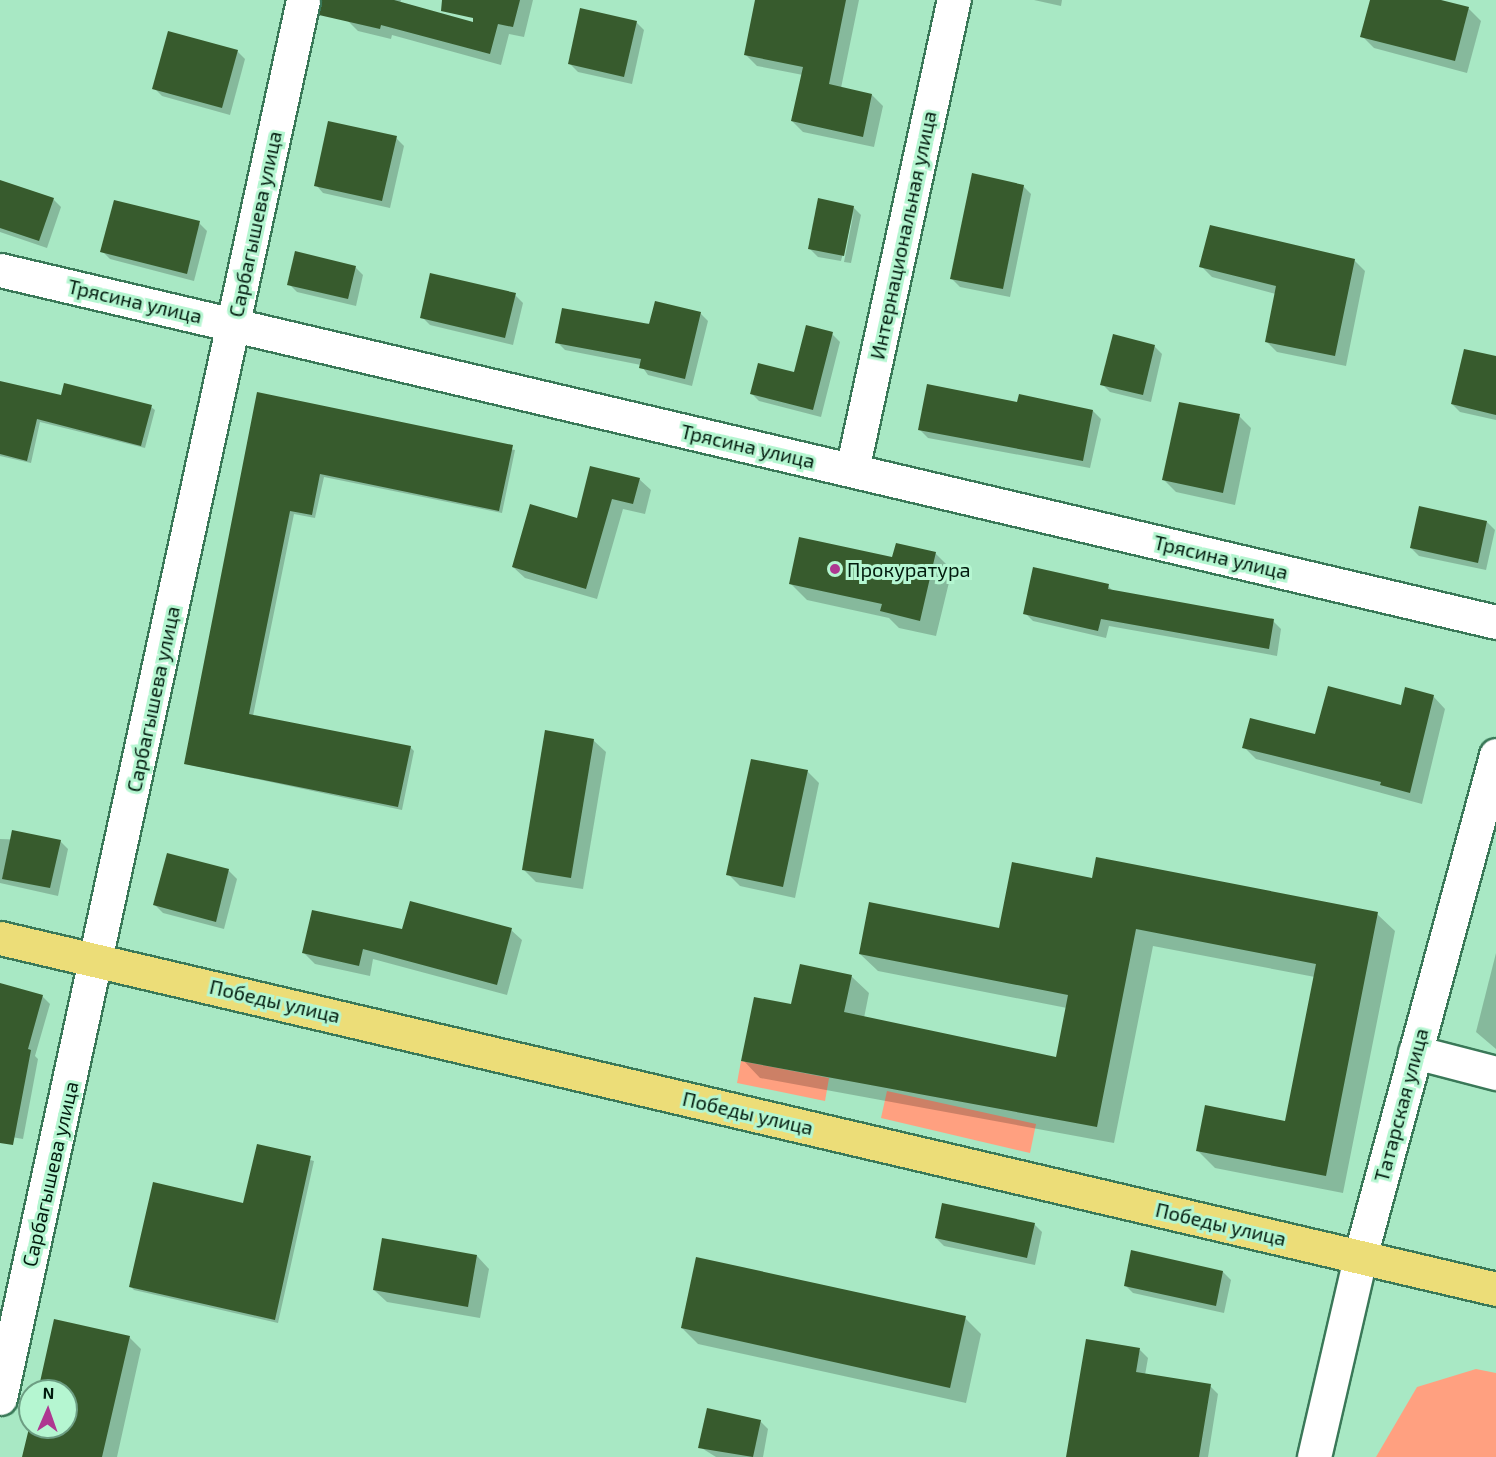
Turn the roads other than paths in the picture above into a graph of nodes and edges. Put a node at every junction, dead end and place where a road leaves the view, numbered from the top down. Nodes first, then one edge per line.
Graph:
1 (303, 0) edge
2 (954, 0) edge
3 (0, 270) edge
4 (234, 325) junction
5 (852, 470) junction
6 (1496, 622) edge
7 (1496, 755) edge
8 (0, 938) edge
9 (98, 959) junction
10 (1415, 1052) junction
11 (1496, 1073) edge
12 (1360, 1257) junction
13 (1496, 1289) edge
14 (0, 1398) edge
15 (1314, 1457) edge

1 - 4 street, Сарбагышева улица
2 - 5 street, Интернациональная улица
3 - 4 street, Трясина улица
4 - 5 street, Трясина улица
4 - 9 street, Сарбагышева улица
5 - 6 street, Трясина улица
7 - 10 street, Татарская улица
8 - 9 main road, Победы улица
9 - 12 main road, Победы улица
9 - 14 street, Сарбагышева улица
10 - 11 street
10 - 12 street, Татарская улица
12 - 13 main road, Победы улица
12 - 15 street, Татарская улица

